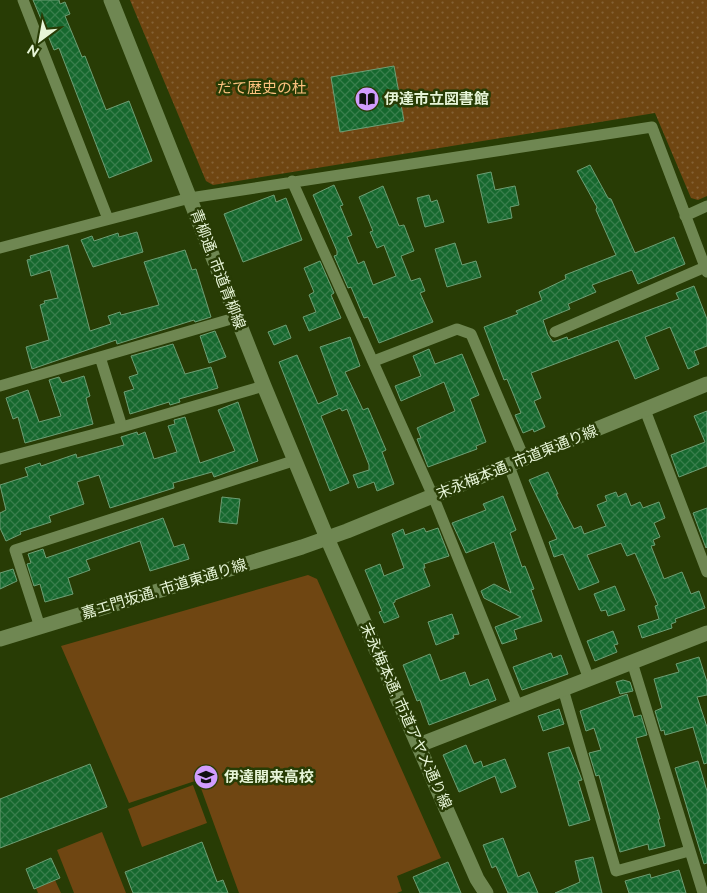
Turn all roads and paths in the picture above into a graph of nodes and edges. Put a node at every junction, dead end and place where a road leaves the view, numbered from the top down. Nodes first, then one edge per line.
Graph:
1 (23, 0) edge
2 (111, 0) edge
3 (292, 181) junction
4 (190, 198) junction
5 (707, 206) edge
6 (685, 216) junction
7 (108, 219) junction
8 (0, 248) edge
9 (706, 270) edge
10 (238, 317) junction
11 (555, 332) dead end
12 (100, 357) junction
13 (374, 361) junction
14 (707, 384) edge
15 (0, 386) edge
16 (264, 386) junction
17 (645, 410) junction
18 (122, 427) junction
19 (524, 458) junction
20 (0, 459) edge
21 (296, 460) junction
22 (509, 466) junction
23 (433, 496) junction
24 (327, 538) junction
25 (707, 572) edge
26 (40, 626) junction
27 (707, 634) edge
28 (0, 639) edge
29 (632, 662) junction
30 (589, 679) junction
31 (563, 689) junction
32 (518, 707) junction
33 (419, 745) junction
34 (689, 851) junction
35 (486, 893) edge
36 (702, 893) edge

1 - 7 street
2 - 4 street, 青柳通, 市道青柳線
3 - 4 street
3 - 6 street
3 - 13 street
4 - 7 street
4 - 10 street, 青柳通, 市道青柳線
5 - 6 street
6 - 9 street
7 - 8 street
9 - 11 street
10 - 12 street
10 - 16 street, 青柳通, 市道青柳線
12 - 15 street
12 - 18 street
13 - 19 street
13 - 23 street
14 - 17 street, 末永梅本通, 市道東通り線
16 - 18 street
16 - 21 street, 青柳通, 市道青柳線
17 - 19 street, 末永梅本通, 市道東通り線
17 - 25 street
18 - 20 street
19 - 22 street, 末永梅本通, 市道東通り線
21 - 24 street, 青柳通, 市道青柳線
21 - 26 street
22 - 23 street, 末永梅本通, 市道東通り線
22 - 30 street
23 - 24 street, 末永梅本通, 市道東通り線
23 - 32 street
24 - 26 street, 嘉エ門坂通, 市道東通り線
24 - 33 street, 末永梅本通, 市道アヤメ通り線
26 - 28 street, 嘉エ門坂通, 市道東通り線
27 - 29 street
29 - 30 street
29 - 34 street
30 - 31 street
31 - 32 street
31 - 34 street
32 - 33 street
33 - 35 street, 末永梅本通, 市道アヤメ通り線
34 - 36 street

